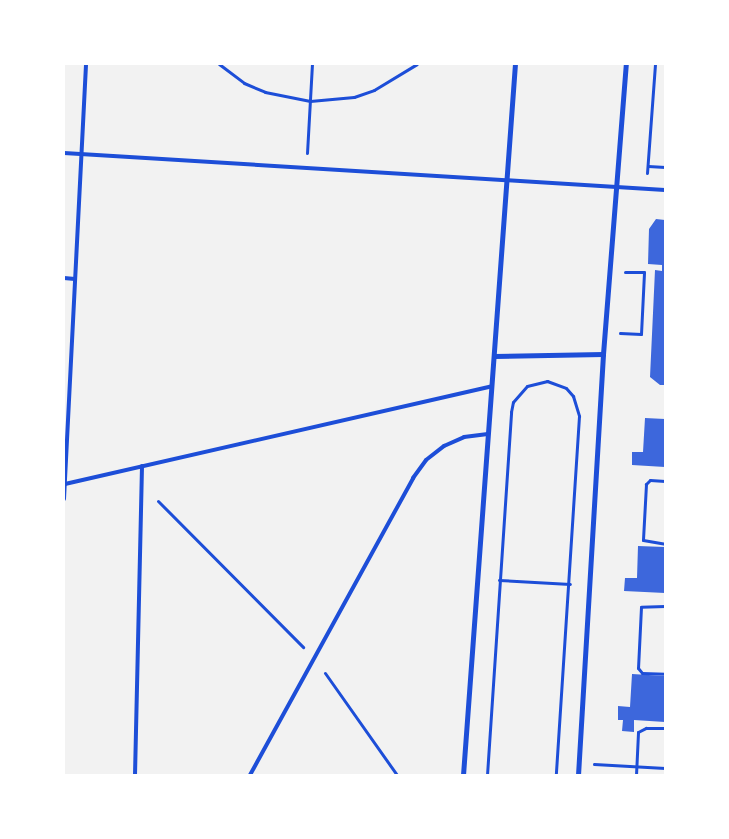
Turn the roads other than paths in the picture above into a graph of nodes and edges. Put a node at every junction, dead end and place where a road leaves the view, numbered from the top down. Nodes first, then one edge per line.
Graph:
1 (86, 64) edge
2 (515, 64) edge
3 (626, 64) edge
4 (64, 152) edge
5 (81, 154) junction
6 (507, 180) junction
7 (616, 187) junction
8 (665, 190) edge
9 (64, 278) edge
10 (74, 279) junction
11 (64, 347) edge
12 (71, 347) junction
13 (604, 354) junction
14 (494, 356) junction
15 (492, 386) junction
16 (489, 434) junction
17 (142, 466) junction
18 (64, 484) edge
19 (64, 499) edge
20 (134, 775) edge
21 (250, 775) edge
22 (463, 775) edge
23 (578, 775) edge

1 - 5 lane
2 - 6 street
3 - 7 street
4 - 5 lane
5 - 6 lane
5 - 10 lane
6 - 7 lane
6 - 14 street
7 - 8 lane
7 - 13 street
9 - 10 lane
10 - 12 lane
11 - 12 lane
12 - 18 lane
13 - 14 street
13 - 23 street
14 - 15 street
15 - 16 street
15 - 17 lane
16 - 21 lane
16 - 22 street
17 - 18 lane
17 - 20 lane
18 - 19 lane

